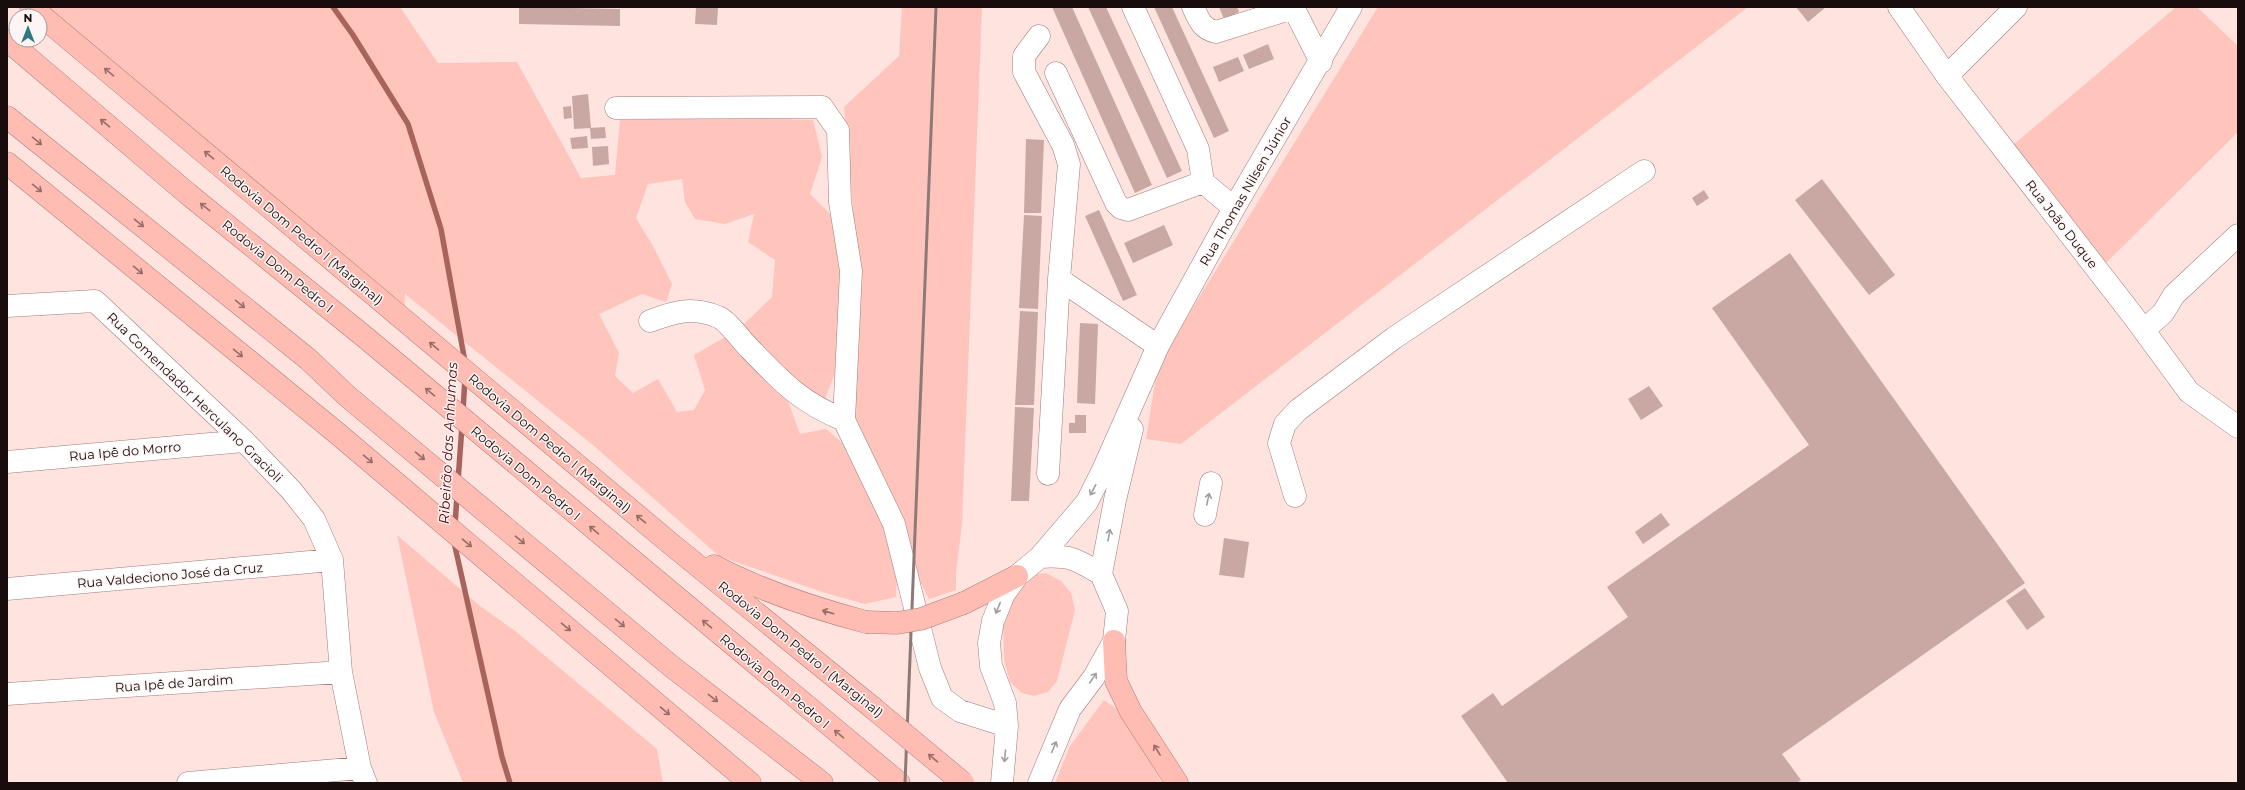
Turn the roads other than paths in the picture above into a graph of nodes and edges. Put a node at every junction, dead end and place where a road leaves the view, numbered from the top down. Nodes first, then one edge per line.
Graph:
1 (31, 7) edge
2 (1133, 7) edge
3 (1193, 7) edge
4 (1293, 7) edge
5 (1351, 7) edge
6 (1900, 7) edge
7 (2016, 7) edge
8 (1039, 36) dead end
9 (7, 40) edge
10 (1321, 62) junction
11 (1056, 73) dead end
12 (1948, 76) junction
13 (616, 108) dead end
14 (7, 117) edge
15 (7, 163) edge
16 (1644, 171) dead end
17 (1203, 182) junction
18 (1234, 208) junction
19 (2234, 247) edge
20 (1059, 279) junction
21 (7, 306) edge
22 (650, 321) dead end
23 (2139, 323) junction
24 (1158, 346) junction
25 (844, 420) junction
26 (2238, 427) edge
27 (244, 441) junction
28 (7, 462) edge
29 (1113, 467) junction
30 (1048, 474) dead end
31 (1212, 482) dead end
32 (1295, 496) dead end
33 (1205, 515) dead end
34 (671, 544) junction
35 (1040, 557) junction
36 (332, 560) junction
37 (1101, 574) junction
38 (1017, 576) junction
39 (7, 589) edge
40 (1114, 641) junction
41 (341, 672) junction
42 (7, 694) edge
43 (1007, 726) junction
44 (720, 758) junction
45 (363, 775) edge
46 (188, 783) edge
47 (728, 783) edge
48 (750, 783) edge
49 (822, 783) edge
50 (899, 783) edge
51 (963, 783) edge
52 (1002, 783) edge
53 (1039, 783) edge
54 (1177, 783) edge

34 -> 1 highway, Rodovia Dom Pedro I (Marginal)
2 - 17 street
3 - 4 street
4 - 10 street
5 - 10 street, Rua Thomas Nilsen Júnior
6 - 12 street, Rua João Duque
7 - 12 street
8 - 20 street
50 -> 9 highway, Rodovia Dom Pedro I
10 - 18 street, Rua Thomas Nilsen Júnior
11 - 17 street
12 - 23 street, Rua João Duque
13 - 25 street
14 -> 49 highway
15 -> 44 highway
16 - 32 street
17 - 18 street
18 - 24 street, Rua Thomas Nilsen Júnior
19 - 23 street
20 - 24 street
20 - 30 street
21 - 27 street, Rua Comendador Herculano Gracioli
22 - 25 street
23 - 26 street, Rua João Duque
24 - 29 street, Rua Thomas Nilsen Júnior
25 - 43 street
27 - 28 street, Rua Ipê do Morro
27 - 36 street, Rua Comendador Herculano Gracioli
29 -> 35 street, Rua Thomas Nilsen Júnior
37 -> 29 street, Rua Thomas Nilsen Júnior
33 -> 31 street
38 -> 34 highway, bridge
51 -> 34 highway, Rodovia Dom Pedro I (Marginal), bridge
35 - 37 street
35 - 38 street, Rua Thomas Nilsen Júnior
36 - 39 street, Rua Valdeciono José da Cruz
36 - 41 street, Rua Comendador Herculano Gracioli
37 - 40 street
38 -> 43 street, Rua Thomas Nilsen Júnior
53 -> 40 street
54 -> 40 highway
41 - 42 street, Rua Ipê de Jardim
41 - 45 street, Rua Comendador Herculano Gracioli
43 -> 52 street, Rua Thomas Nilsen Júnior
44 - 47 highway
44 - 48 highway
45 - 46 street

